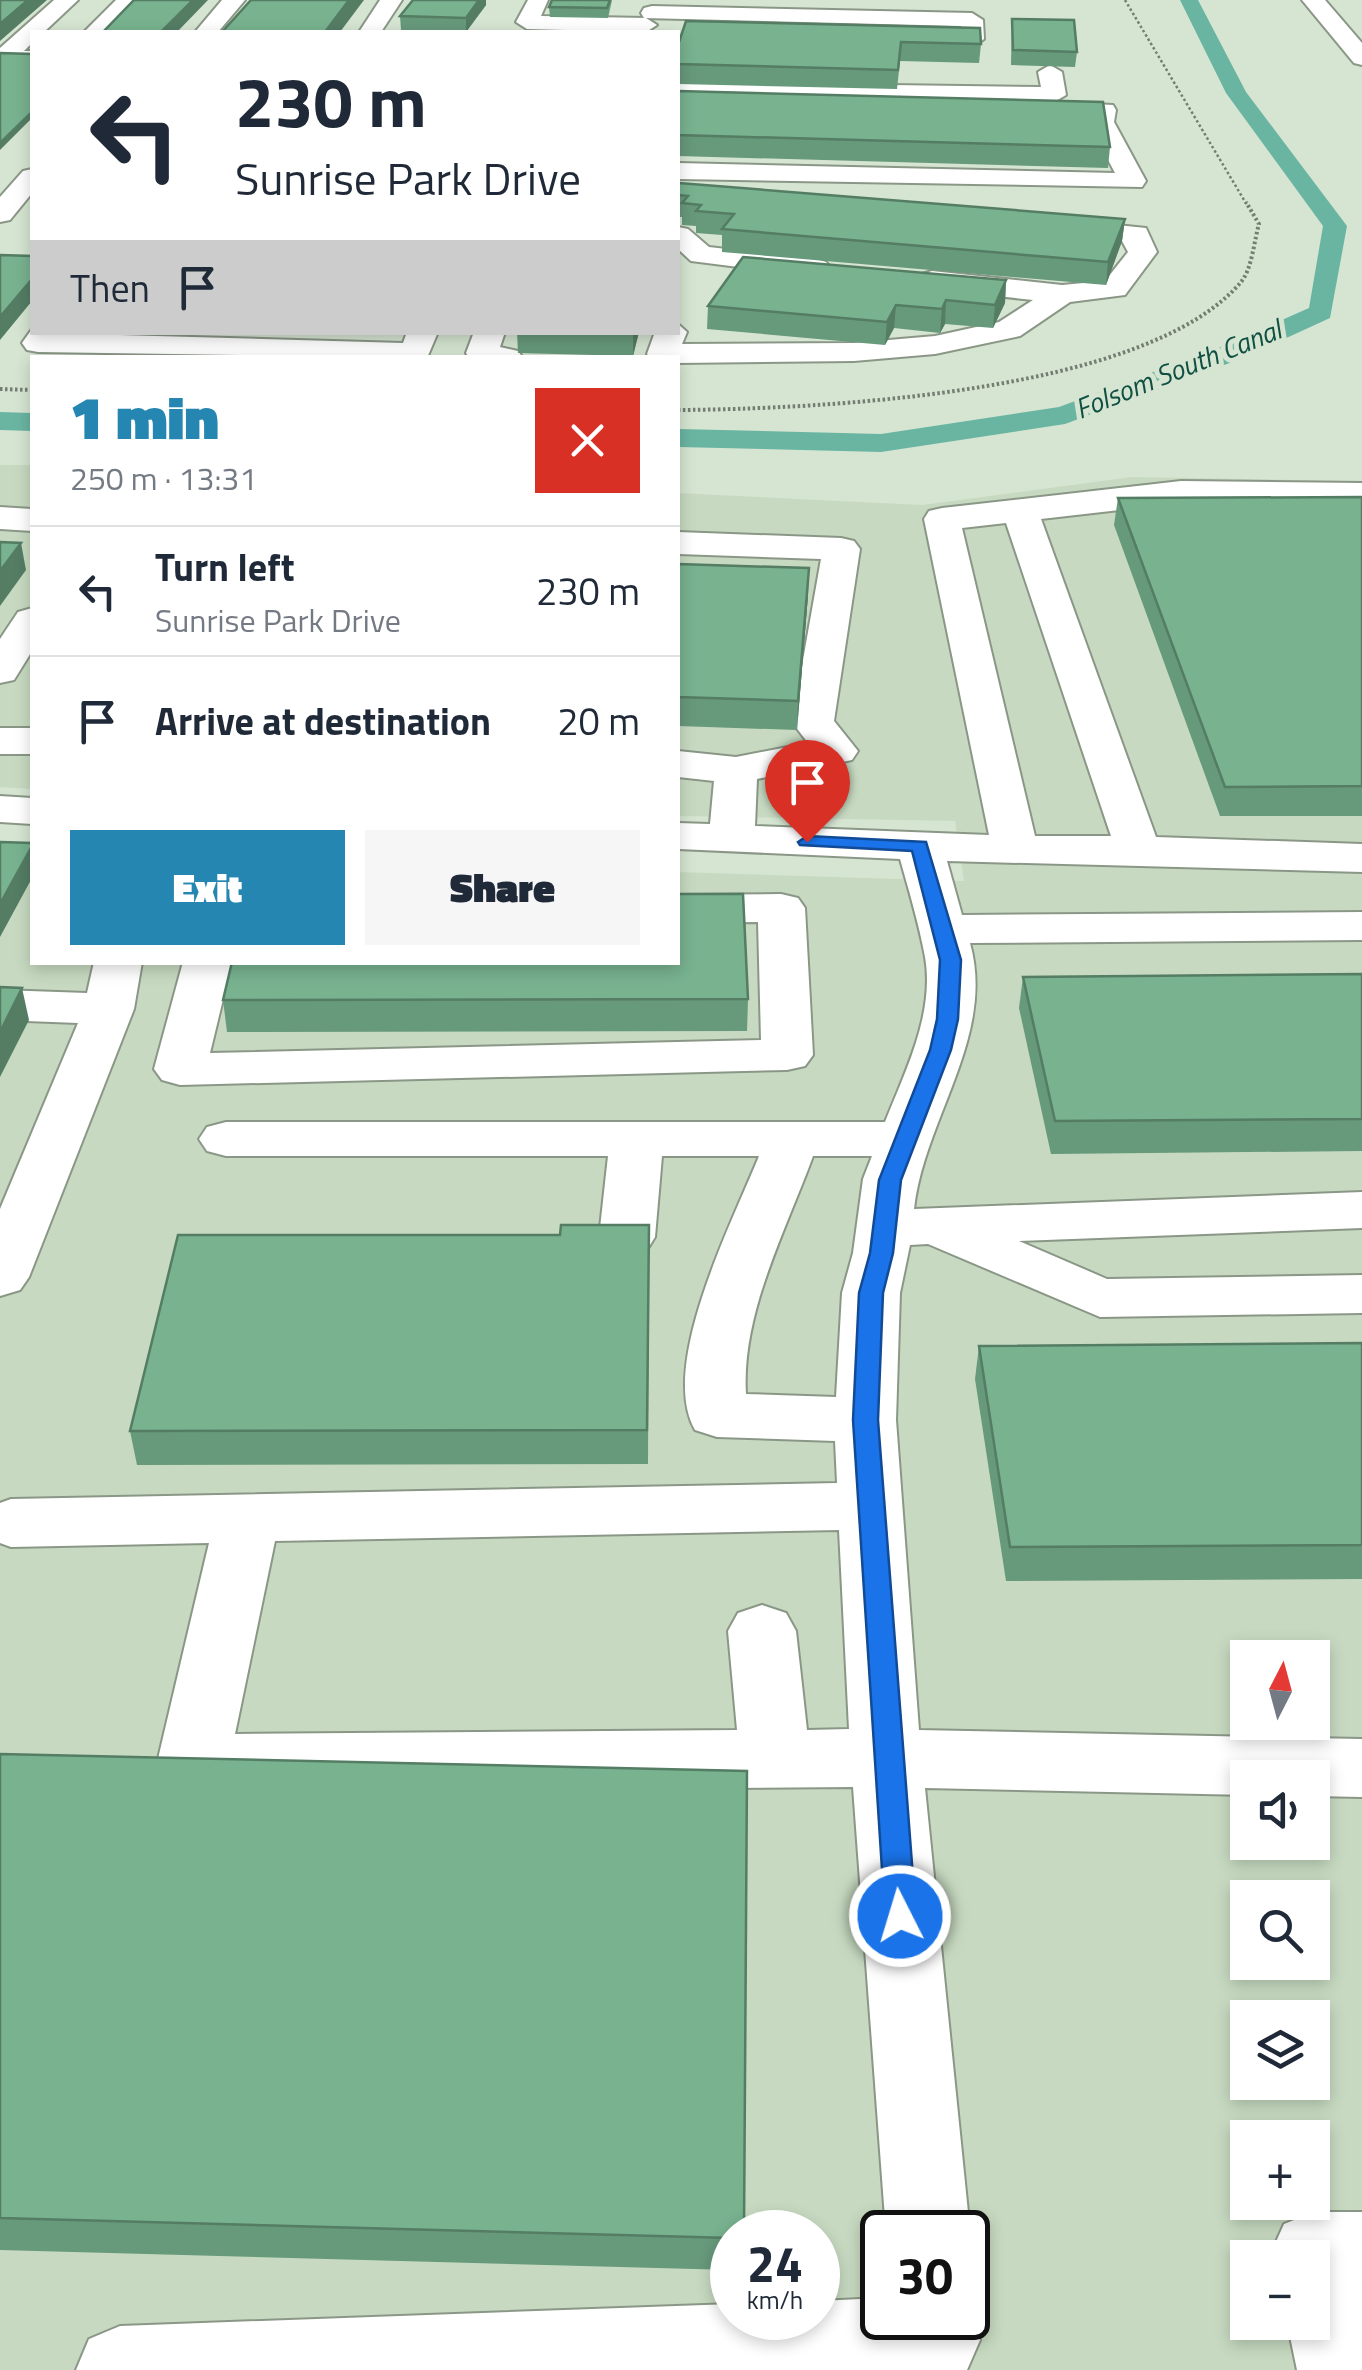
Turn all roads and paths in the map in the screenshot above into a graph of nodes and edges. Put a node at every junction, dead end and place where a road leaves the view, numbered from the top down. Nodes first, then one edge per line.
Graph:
1 (67, 0) edge
2 (129, 0) edge
3 (234, 0) edge
4 (391, 0) edge
5 (1313, 0) edge
6 (538, 1) edge
7 (649, 20) edge
8 (34, 30) edge
9 (97, 30) edge
10 (208, 30) edge
11 (371, 30) edge
12 (30, 33) edge
13 (680, 33) edge
14 (30, 58) edge
15 (1362, 58) edge
16 (1050, 72) edge
17 (680, 89) edge
18 (680, 101) edge
19 (27, 161) edge
20 (680, 171) edge
21 (680, 191) edge
22 (792, 202) edge
23 (0, 214) edge
24 (1021, 223) edge
25 (689, 245) edge
26 (853, 272) edge
27 (910, 278) edge
28 (1062, 294) junction
29 (683, 301) edge
30 (44, 335) edge
31 (423, 335) edge
32 (489, 335) edge
33 (101, 338) edge
34 (662, 348) edge
35 (492, 355) edge
36 (0, 389) edge
37 (30, 390) edge
38 (1362, 494) edge
39 (1020, 510) junction
40 (0, 518) edge
41 (30, 520) edge
42 (680, 544) edge
43 (30, 623) edge
44 (0, 671) edge
45 (0, 741) edge
46 (30, 741) edge
47 (680, 764) edge
48 (736, 770) junction
49 (0, 809) edge
50 (30, 811) edge
51 (705, 838) edge
52 (920, 846) junction
53 (1014, 850) junction
54 (1138, 850) junction
55 (1362, 858) edge
56 (680, 909) edge
57 (1362, 926) edge
58 (942, 929) junction
59 (207, 965) edge
60 (113, 986) edge
61 (0, 1005) edge
62 (638, 1139) junction
63 (792, 1139) junction
64 (903, 1139) junction
65 (226, 1140) dead end
66 (1362, 1210) edge
67 (909, 1227) junction
68 (627, 1237) edge
69 (5, 1254) edge
70 (1362, 1294) edge
71 (865, 1420) junction
72 (868, 1506) junction
73 (247, 1519) junction
74 (11, 1523) dead end
75 (762, 1631) dead end
76 (886, 1758) junction
77 (775, 1759) junction
78 (1362, 1768) edge
79 (926, 2210) edge
80 (1362, 2253) edge
81 (936, 2342) edge
82 (120, 2370) edge
83 (1341, 2370) edge

1 - 8 street
2 - 9 street
3 - 10 street
4 - 11 street
5 - 15 street
6 - 7 street
7 - 13 street
12 - 14 street
16 - 17 street
18 - 20 street
19 - 23 street
21 - 22 street
24 - 28 street
25 - 26 street
25 - 29 street
27 - 28 street
28 - 34 street
30 - 33 street
31 - 33 street
32 - 35 street
36 - 37 path
38 - 39 street
39 - 53 street
39 - 54 street
40 - 41 street
42 - 48 street
43 - 44 street
45 - 46 street
47 - 48 street
48 - 51 street
49 - 50 street
51 - 52 street
52 - 53 street
52 - 58 street
53 - 54 street
54 - 55 street
56 - 59 street
57 - 58 street
58 - 64 street
60 - 61 street
60 - 69 street
62 - 63 street
62 - 65 street
62 - 68 street
63 - 64 street
63 - 71 street
64 - 67 street
66 - 67 street
67 - 70 street
67 - 71 street
71 - 72 street
72 - 73 street
72 - 76 street
73 - 74 street
73 - 77 street
75 - 77 street
76 - 77 street
76 - 78 street
76 - 79 street
80 - 83 street
81 - 82 street

